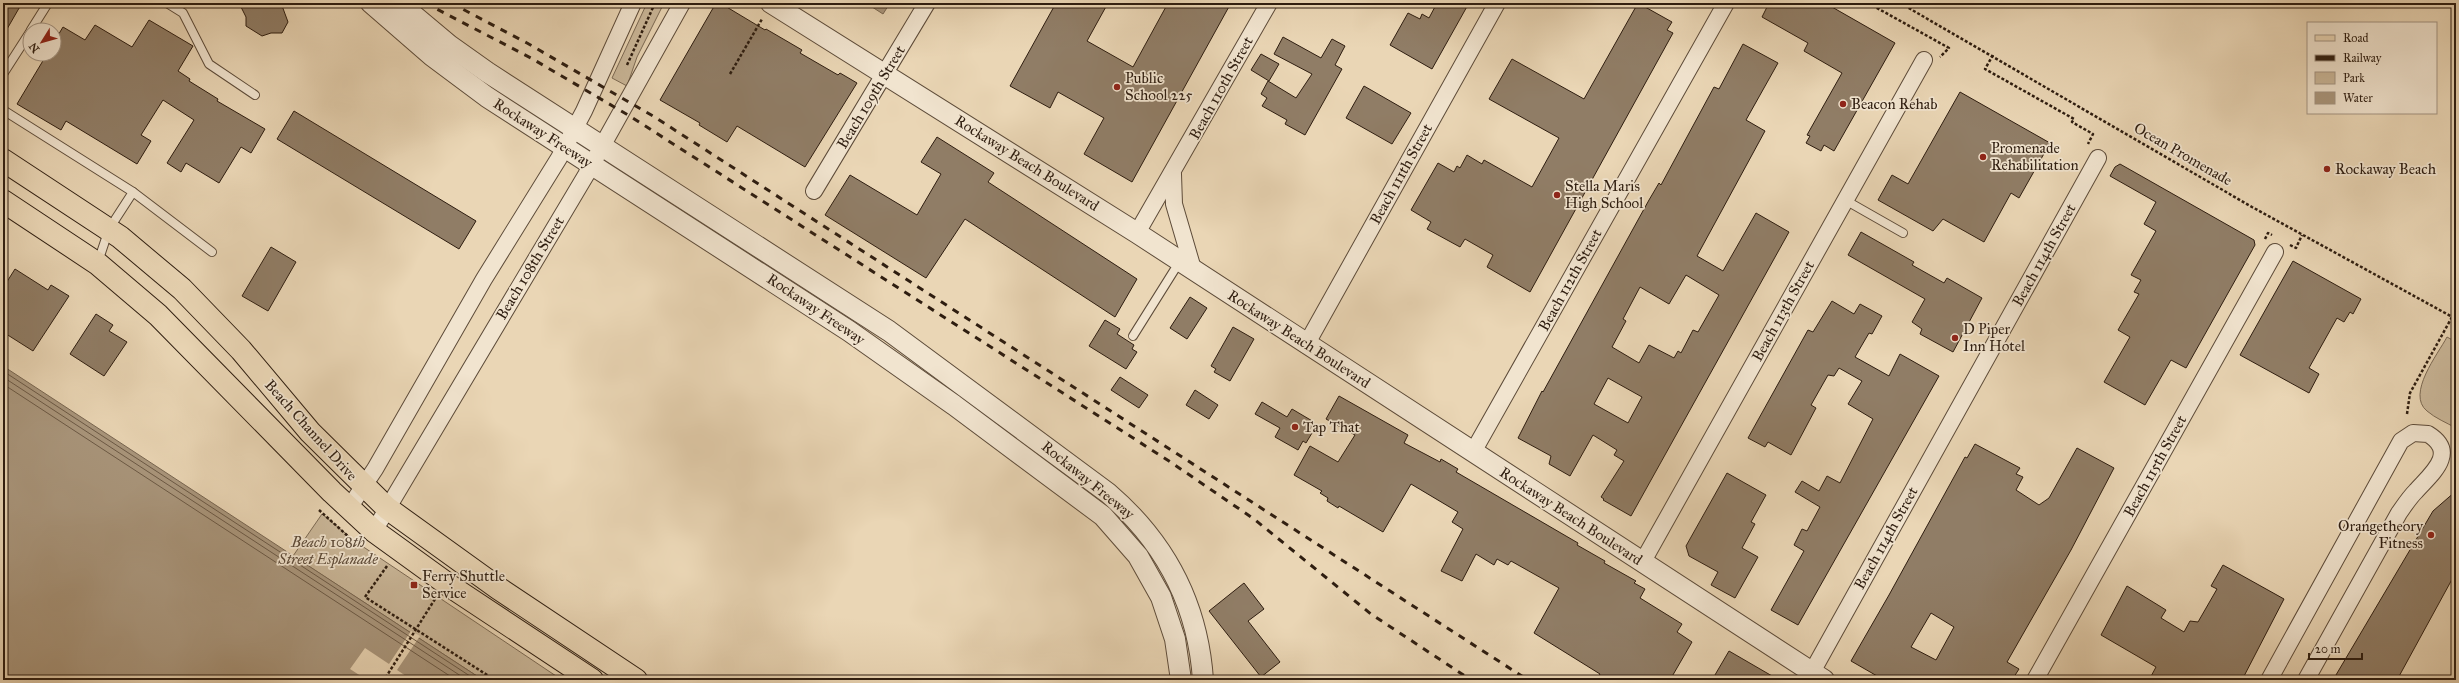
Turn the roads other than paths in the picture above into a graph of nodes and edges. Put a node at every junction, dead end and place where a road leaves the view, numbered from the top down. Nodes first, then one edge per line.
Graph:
1 (48, 3) edge
2 (167, 3) edge
3 (372, 3) edge
4 (399, 3) edge
5 (633, 3) edge
6 (682, 3) edge
7 (771, 3) edge
8 (927, 3) edge
9 (1269, 3) edge
10 (1497, 3) edge
11 (1726, 3) edge
12 (36, 22) edge
13 (22, 45) edge
14 (1924, 60) road end
15 (885, 73) junction
16 (3, 74) edge
17 (255, 95) dead end
18 (3, 110) edge
19 (575, 128) junction
20 (603, 145) junction
21 (565, 147) junction
22 (2098, 158) road end
23 (3, 160) edge
24 (592, 164) junction
25 (1173, 174) junction
26 (814, 191) dead end
27 (133, 192) junction
28 (1845, 200) junction
29 (3, 201) edge
30 (109, 229) junction
31 (1137, 233) junction
32 (1903, 233) dead end
33 (212, 252) dead end
34 (2275, 252) dead end
35 (98, 264) junction
36 (1187, 265) junction
37 (1133, 336) dead end
38 (1306, 344) junction
39 (1473, 452) junction
40 (363, 486) junction
41 (349, 508) junction
42 (387, 508) junction
43 (374, 530) junction
44 (1642, 563) junction
45 (1818, 676) edge
46 (592, 680) edge
47 (636, 680) edge
48 (1181, 680) edge
49 (1203, 680) edge
50 (2035, 680) edge
51 (2269, 680) edge
52 (2306, 680) edge

1 - 12 lane
2 - 17 lane
3 - 21 street, Rockaway Freeway
4 - 19 street, Rockaway Freeway
5 - 19 street
6 - 20 street, Beach 108th Street
7 - 15 street, Rockaway Beach Boulevard
8 - 15 street, Beach 109th Street
9 - 25 street, Beach 110th Street
10 - 38 street, Beach 111th Street
11 - 39 street, Beach 112th Street
13 - 16 lane
14 - 28 street, Beach 113th Street
15 - 26 street, Beach 109th Street
15 - 31 street, Rockaway Beach Boulevard
18 - 27 lane
19 - 20 street, Rockaway Freeway
19 - 21 street
20 - 24 street, Beach 108th Street
20 - 49 street, Rockaway Freeway
21 - 24 street, Rockaway Freeway
21 - 40 street
22 - 45 street, Beach 114th Street
23 - 30 main road, Beach Channel Drive
24 - 42 street, Beach 108th Street
24 - 48 street, Rockaway Freeway
25 - 31 street, Beach 110th Street
25 - 36 street
27 - 30 lane
27 - 33 lane
28 - 32 lane
28 - 44 street, Beach 113th Street
29 - 35 main road, Beach Channel Drive
30 - 35 lane
30 - 40 main road, Beach Channel Drive
31 - 36 street, Rockaway Beach Boulevard
34 - 50 street, Beach 115th Street
35 - 41 main road, Beach Channel Drive
36 - 37 lane
36 - 38 street, Rockaway Beach Boulevard
38 - 39 street, Rockaway Beach Boulevard
39 - 44 street, Rockaway Beach Boulevard
40 - 41 street
40 - 42 main road, Beach Channel Drive
41 - 43 main road, Beach Channel Drive
42 - 43 street, Beach 108th Street
42 - 47 main road, Beach Channel Drive
43 - 46 main road, Beach Channel Drive
44 - 45 street, Rockaway Beach Boulevard
51 - 52 street

